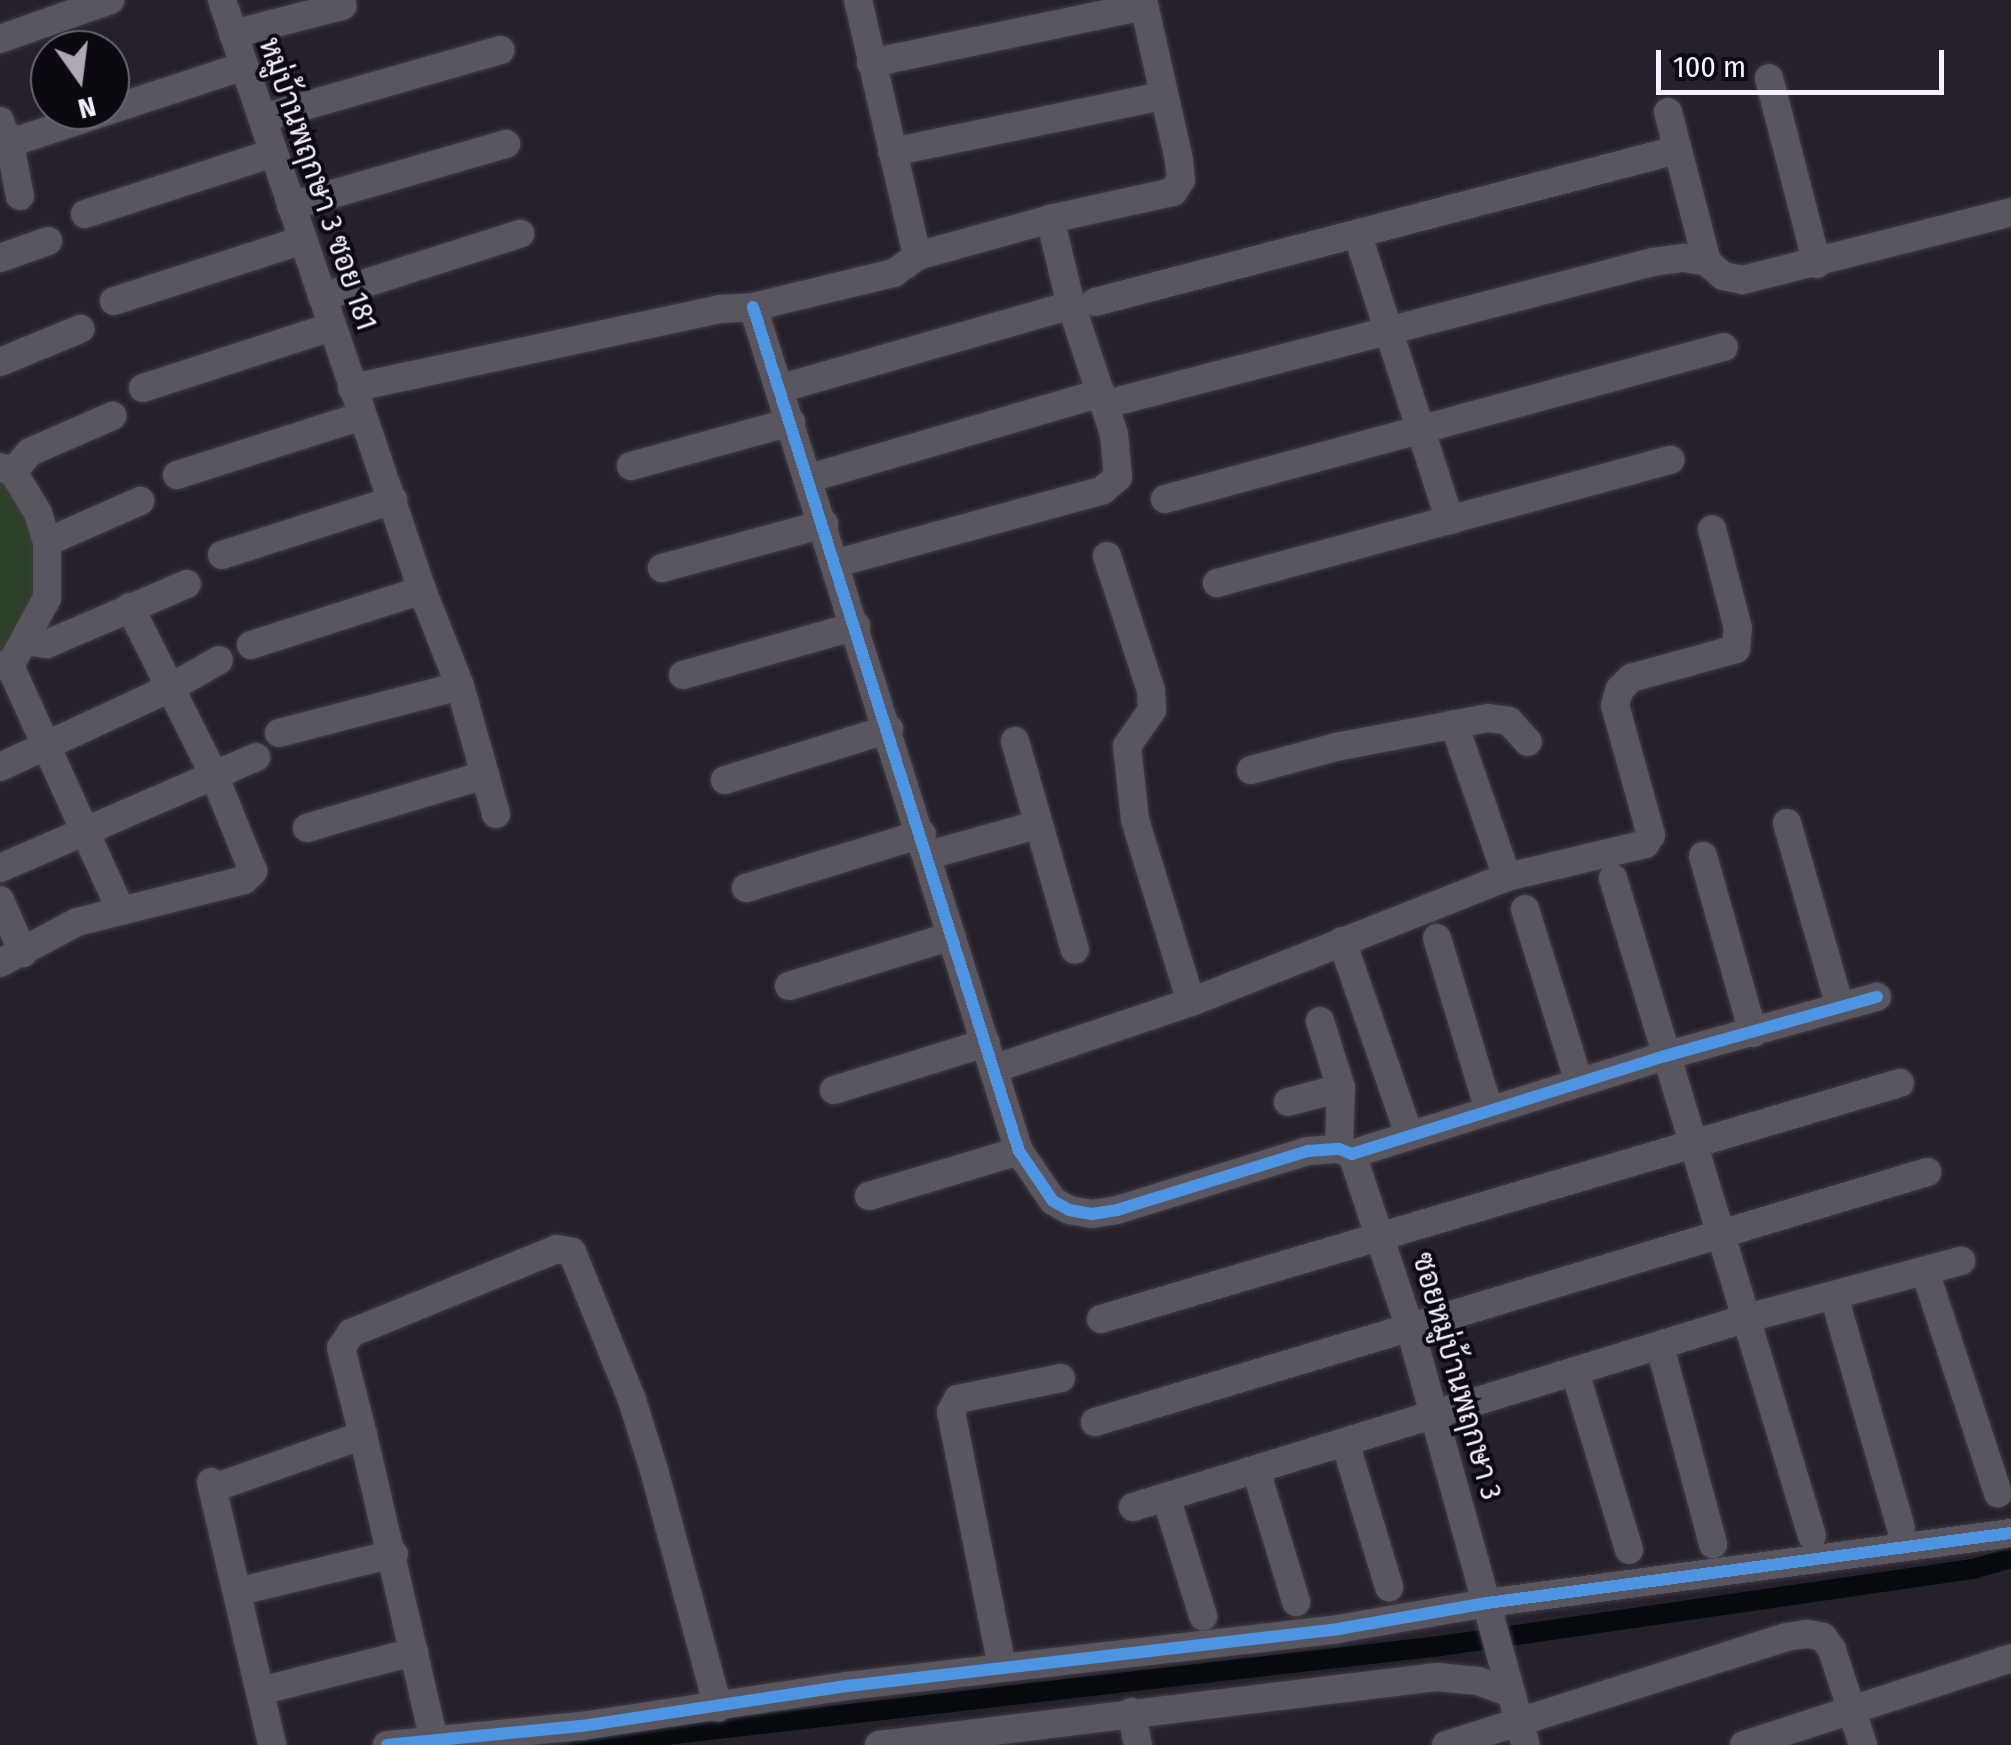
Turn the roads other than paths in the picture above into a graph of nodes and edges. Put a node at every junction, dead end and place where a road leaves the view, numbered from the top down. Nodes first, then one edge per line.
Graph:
1 (110, 0) edge
2 (222, 0) edge
3 (858, 0) edge
4 (1143, 3) edge
5 (342, 6) dead end
6 (233, 34) junction
7 (0, 39) edge
8 (500, 50) dead end
9 (872, 63) junction
10 (244, 66) junction
11 (1769, 78) dead end
12 (1163, 96) junction
13 (1668, 112) dead end
14 (262, 118) junction
15 (4, 130) edge
16 (506, 144) dead end
17 (1676, 150) junction
18 (892, 152) junction
19 (273, 154) junction
20 (20, 196) dead end
21 (291, 206) junction
22 (2011, 212) edge
23 (85, 214) dead end
24 (1050, 219) junction
25 (520, 234) dead end
26 (1358, 236) junction
27 (302, 240) junction
28 (48, 241) dead end
29 (917, 256) junction
30 (0, 258) edge
31 (1707, 262) junction
32 (1816, 264) junction
33 (322, 297) junction
34 (114, 301) dead end
35 (1083, 304) junction
36 (753, 307) junction
37 (332, 327) junction
38 (80, 328) dead end
39 (1388, 330) junction
40 (1724, 347) dead end
41 (0, 362) edge
42 (143, 388) dead end
43 (352, 388) junction
44 (782, 388) junction
45 (1111, 396) junction
46 (112, 416) dead end
47 (362, 416) junction
48 (791, 422) junction
49 (1418, 426) junction
50 (1671, 460) dead end
51 (630, 466) dead end
52 (6, 470) edge
53 (177, 475) dead end
54 (810, 478) junction
55 (1165, 498) dead end
56 (393, 500) junction
57 (140, 502) dead end
58 (1450, 520) junction
59 (824, 524) junction
60 (1712, 529) dead end
61 (47, 542) junction
62 (222, 555) dead end
63 (1106, 556) dead end
64 (837, 563) junction
65 (662, 568) dead end
66 (1217, 583) dead end
67 (188, 584) dead end
68 (422, 590) junction
69 (130, 607) junction
70 (856, 626) junction
71 (27, 640) junction
72 (251, 645) dead end
73 (218, 660) dead end
74 (5, 666) edge
75 (683, 675) dead end
76 (460, 686) junction
77 (172, 688) junction
78 (1454, 724) junction
79 (889, 729) junction
80 (280, 733) dead end
81 (1015, 741) dead end
82 (1528, 742) dead end
83 (48, 746) junction
84 (256, 757) dead end
85 (0, 767) edge
86 (1251, 770) dead end
87 (214, 775) junction
88 (485, 775) junction
89 (725, 780) dead end
90 (496, 814) dead end
91 (1786, 823) dead end
92 (1039, 824) junction
93 (307, 828) dead end
94 (84, 832) junction
95 (926, 844) junction
96 (1702, 856) dead end
97 (0, 868) edge
98 (1507, 877) junction
99 (1613, 878) dead end
100 (746, 888) dead end
101 (0, 900) edge
102 (1525, 908) dead end
103 (120, 911) junction
104 (952, 936) junction
105 (1437, 938) dead end
106 (1342, 941) junction
107 (1075, 950) dead end
108 (11, 958) edge
109 (789, 986) dead end
110 (1877, 997) dead end
111 (1191, 1002) junction
112 (1840, 1008) junction
113 (1320, 1022) dead end
114 (1753, 1032) junction
115 (989, 1056) junction
116 (1665, 1056) junction
117 (1579, 1082) junction
118 (1900, 1083) dead end
119 (1340, 1088) junction
120 (834, 1090) dead end
121 (1288, 1102) dead end
122 (1489, 1110) junction
123 (1409, 1134) junction
124 (1692, 1146) junction
125 (1019, 1151) junction
126 (1346, 1151) junction
127 (1927, 1172) dead end
128 (869, 1196) dead end
129 (1717, 1235) junction
130 (1383, 1236) junction
131 (1961, 1261) dead end
132 (1925, 1271) junction
133 (1834, 1296) junction
134 (1744, 1319) junction
135 (1102, 1320) dead end
136 (1410, 1328) junction
137 (1660, 1346) junction
138 (1575, 1372) junction
139 (1061, 1378) dead end
140 (1435, 1415) junction
141 (1095, 1422) dead end
142 (363, 1435) junction
143 (1345, 1442) junction
144 (1256, 1470) junction
145 (1998, 1493) dead end
146 (1166, 1497) junction
147 (1133, 1507) dead end
148 (1901, 1528) dead end
149 (2011, 1532) edge
150 (1812, 1536) dead end
151 (1713, 1544) dead end
152 (1629, 1550) dead end
153 (394, 1554) junction
154 (1389, 1587) dead end
155 (252, 1588) dead end
156 (1296, 1602) dead end
157 (1489, 1611) junction
158 (1203, 1616) dead end
159 (414, 1652) junction
160 (2011, 1658) edge
161 (1002, 1666) junction
162 (268, 1689) dead end
163 (1509, 1692) junction
164 (718, 1708) junction
165 (1852, 1710) junction
166 (1131, 1712) junction
167 (1522, 1733) edge
168 (434, 1740) junction
169 (272, 1745) edge
170 (387, 1745) edge
171 (879, 1745) edge
172 (1138, 1745) edge
173 (1446, 1745) edge
174 (1744, 1745) edge
175 (1863, 1745) edge

1 - 7 street
2 - 6 street, หมู่บ้านพฤกษา 3 ซอย 181
3 - 9 street
4 - 9 street
4 - 12 street
5 - 6 street
6 - 10 street, หมู่บ้านพฤกษา 3 ซอย 181
8 - 14 street
9 - 18 street
10 - 14 street, หมู่บ้านพฤกษา 3 ซอย 181
10 - 15 street
11 - 32 street
12 - 18 street
12 - 24 street
13 - 17 street
14 - 19 street, หมู่บ้านพฤกษา 3 ซอย 181
15 - 20 street
16 - 21 street
17 - 26 street
17 - 31 street
18 - 29 street
19 - 21 street, หมู่บ้านพฤกษา 3 ซอย 181
19 - 23 street
21 - 27 street, หมู่บ้านพฤกษา 3 ซอย 181
22 - 32 street
24 - 29 street
24 - 35 street
25 - 33 street
26 - 35 street
26 - 39 street
27 - 33 street, หมู่บ้านพฤกษา 3 ซอย 181
27 - 34 street
28 - 30 street
29 - 36 street
31 - 32 street
31 - 39 street
33 - 37 street, หมู่บ้านพฤกษา 3 ซอย 181
35 - 44 street
35 - 45 street
36 - 43 street
36 - 44 street
37 - 42 street
37 - 43 street, หมู่บ้านพฤกษา 3 ซอย 181
38 - 41 street
39 - 45 street
39 - 49 street
40 - 49 street
43 - 47 street, หมู่บ้านพฤกษา 3 ซอย 181
44 - 48 street
45 - 54 street
45 - 64 street
46 - 52 street
47 - 53 street
47 - 56 street, หมู่บ้านพฤกษา 3 ซอย 181
48 - 51 street
48 - 54 street
49 - 55 street
49 - 58 street
50 - 58 street
52 - 61 street
54 - 59 street
56 - 62 street
56 - 68 street, หมู่บ้านพฤกษา 3 ซอย 181
57 - 61 street
58 - 66 street
59 - 64 street
59 - 65 street
60 - 98 street
61 - 71 street
63 - 111 street
64 - 70 street
67 - 69 street
68 - 72 street
68 - 76 street, หมู่บ้านพฤกษา 3 ซอย 181
69 - 71 street
69 - 77 street
70 - 75 street
70 - 79 street
71 - 74 street
73 - 77 street
74 - 83 street
76 - 80 street
76 - 88 street, หมู่บ้านพฤกษา 3 ซอย 181
77 - 83 street
77 - 87 street
78 - 82 street
78 - 86 street
78 - 98 street
79 - 89 street
79 - 95 street
81 - 92 street
83 - 85 street
83 - 94 street
84 - 87 street
87 - 94 street
87 - 103 street
88 - 90 street, หมู่บ้านพฤกษา 3 ซอย 181
88 - 93 street
91 - 112 street
92 - 95 street
92 - 107 street
94 - 97 street
94 - 103 street
95 - 100 street
95 - 104 street
96 - 114 street
98 - 106 street
99 - 116 street
101 - 108 street
102 - 117 street
103 - 108 street
104 - 109 street
104 - 115 street
105 - 122 street
106 - 111 street
106 - 123 street
110 - 112 street
111 - 115 street
112 - 114 street
113 - 119 street
114 - 116 street
115 - 120 street
115 - 125 street
116 - 117 street
116 - 124 street
117 - 122 street
118 - 124 street
119 - 121 street
119 - 126 street
122 - 123 street
123 - 126 street
124 - 129 street
124 - 130 street
125 - 126 street
125 - 128 street
126 - 130 street, ซอยหมู่บ้านพฤกษา 3
127 - 129 street
129 - 134 street
129 - 136 street
130 - 135 street
130 - 136 street, ซอยหมู่บ้านพฤกษา 3
131 - 132 street
132 - 133 street
132 - 145 street
133 - 134 street
133 - 148 street
134 - 137 street
134 - 150 street
136 - 140 street, ซอยหมู่บ้านพฤกษา 3
136 - 141 street
137 - 138 street
137 - 151 street
138 - 140 street
138 - 152 street
139 - 161 street
140 - 143 street
140 - 157 street, ซอยหมู่บ้านพฤกษา 3
142 - 153 street
142 - 164 street
142 - 169 street
143 - 144 street
143 - 154 street
144 - 146 street
144 - 156 street
146 - 147 street
146 - 158 street
149 - 157 street
153 - 155 street
153 - 159 street
157 - 161 street
157 - 163 street, ซอยหมู่บ้านพฤกษา 3
159 - 162 street
159 - 168 street
160 - 165 street
161 - 164 street
163 - 166 street
163 - 167 street, ซอยหมู่บ้านพฤกษา 3
164 - 168 street
165 - 167 street
165 - 174 street
165 - 175 street
166 - 171 street
166 - 172 street
167 - 173 street
168 - 170 street

